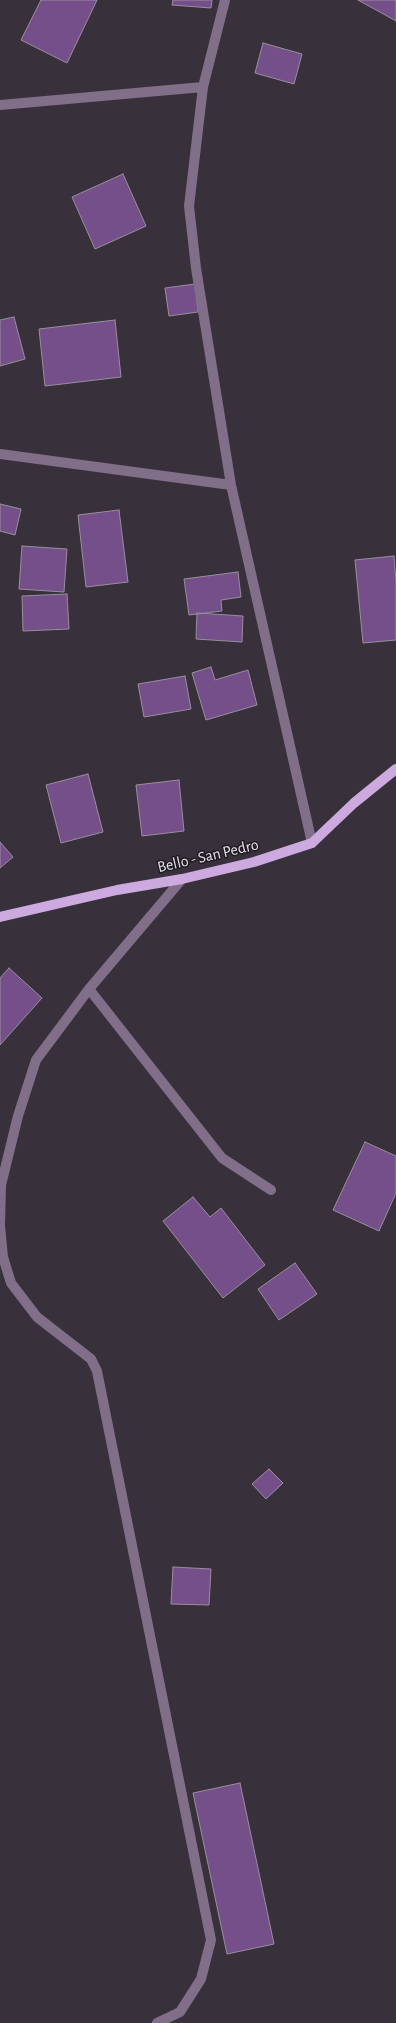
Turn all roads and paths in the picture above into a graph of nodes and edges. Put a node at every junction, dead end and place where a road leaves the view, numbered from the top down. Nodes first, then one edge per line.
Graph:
1 (225, 0) edge
2 (203, 87) junction
3 (0, 105) edge
4 (0, 454) edge
5 (231, 485) junction
6 (396, 769) edge
7 (312, 843) junction
8 (182, 880) junction
9 (0, 917) edge
10 (89, 989) junction
11 (271, 1190) dead end
12 (0, 1225) edge
13 (157, 2023) edge

1 - 2 street
2 - 3 street
2 - 5 street
4 - 5 street
5 - 7 street
6 - 7 main road, Bello - San Pedro
7 - 8 main road, Bello - San Pedro
8 - 9 main road, Bello - San Pedro
8 - 10 street
10 - 11 street
10 - 12 street
12 - 13 street

